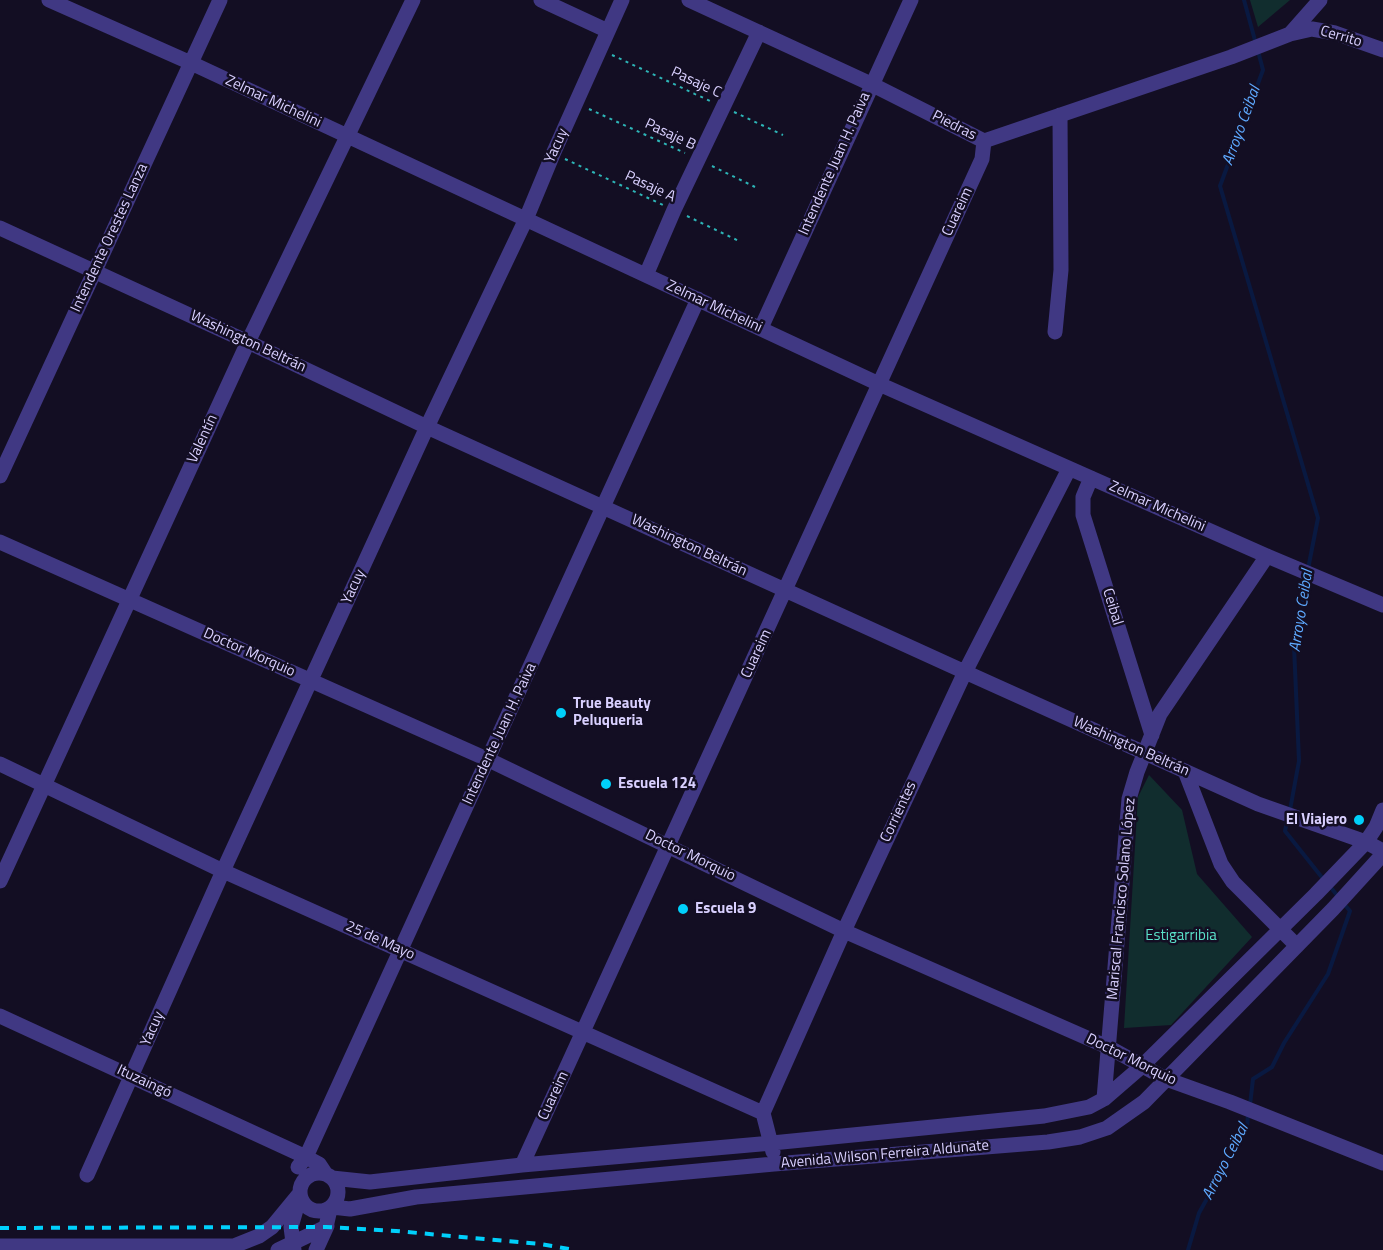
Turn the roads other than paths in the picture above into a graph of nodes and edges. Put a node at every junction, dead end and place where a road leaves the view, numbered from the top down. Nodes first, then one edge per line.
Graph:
1 (49, 0) edge
2 (220, 0) edge
3 (413, 0) edge
4 (541, 0) edge
5 (622, 0) edge
6 (689, 0) edge
7 (911, 0) edge
8 (1320, 0) edge
9 (608, 31) junction
10 (759, 32) junction
11 (1290, 34) junction
12 (1383, 50) edge
13 (1231, 57) joint
14 (191, 63) junction
15 (871, 84) junction
16 (1060, 115) junction
17 (348, 136) junction
18 (984, 141) junction
19 (526, 219) junction
20 (0, 228) edge
21 (94, 272) junction
22 (646, 275) junction
23 (698, 299) junction
24 (761, 328) junction
25 (1056, 332) dead end
26 (248, 342) junction
27 (879, 384) junction
28 (427, 427) junction
29 (1069, 468) junction
30 (0, 476) edge
31 (1091, 478) junction
32 (603, 506) junction
33 (0, 542) edge
34 (1268, 556) junction
35 (786, 591) junction
36 (130, 600) junction
37 (1383, 605) edge
38 (965, 672) junction
39 (311, 681) junction
40 (1152, 735) junction
41 (1144, 753) junction
42 (489, 760) junction
43 (0, 764) edge
44 (1185, 771) junction
45 (44, 784) junction
46 (1383, 810) edge
47 (1366, 842) junction
48 (668, 844) junction
49 (1383, 853) edge
50 (223, 871) junction
51 (0, 881) edge
52 (1281, 929) junction
53 (844, 931) junction
54 (1297, 946) junction
55 (400, 949) junction
56 (0, 1016) edge
57 (583, 1033) junction
58 (1110, 1048) junction
59 (1141, 1067) junction
60 (132, 1076) junction
61 (1166, 1079) junction
62 (1104, 1099) junction
63 (763, 1113) junction
64 (772, 1143) junction
65 (302, 1162) junction
66 (1383, 1162) edge
67 (774, 1164) junction
68 (522, 1165) junction
69 (87, 1175) dead end
70 (328, 1175) junction
71 (300, 1192) junction
72 (331, 1208) junction
73 (350, 1209) junction
74 (326, 1227) junction
75 (0, 1246) edge
76 (293, 1247) edge
77 (278, 1250) edge
78 (316, 1250) edge

1 - 14 street, Zelmar Michelini
2 - 14 street, Intendente Orestes Lanza
3 - 17 street, Valentín
4 - 9 street
5 - 9 street, Yacuy
6 - 10 street, Piedras
7 - 15 street, Intendente Juan H. Paiva
8 - 11 street
9 - 19 street, Yacuy
10 - 15 street, Piedras
10 - 22 street
11 - 12 street, Cerrito
11 - 13 street, Cerrito
13 - 16 street, Piedras
14 - 17 street, Zelmar Michelini
14 - 21 street, Intendente Orestes Lanza
15 - 18 street, Piedras
15 - 24 street, Intendente Juan H. Paiva
16 - 18 street, Piedras
16 - 25 street
17 - 19 street, Zelmar Michelini
17 - 26 street, Valentín
18 - 27 street, Cuareim
19 - 22 street, Zelmar Michelini
19 - 28 street, Yacuy
20 - 21 street, Washington Beltrán
21 - 26 street, Washington Beltrán
21 - 30 street, Intendente Orestes Lanza
22 - 23 street, Zelmar Michelini
23 - 24 street, Zelmar Michelini
23 - 32 street, Intendente Juan H. Paiva
24 - 27 street, Zelmar Michelini
26 - 28 street, Washington Beltrán
26 - 36 street, Valentín
27 - 29 street, Zelmar Michelini
27 - 35 street, Cuareim
28 - 32 street, Washington Beltrán
28 - 39 street, Yacuy
29 - 31 street, Zelmar Michelini
29 - 38 street, Corrientes
31 - 34 street, Zelmar Michelini
31 - 40 street, Ceibal
32 - 35 street, Washington Beltrán
32 - 42 street, Intendente Juan H. Paiva
33 - 36 street, Doctor Morquio
34 - 37 street, Zelmar Michelini
34 - 40 street, Mariscal Francisco Solano López
35 - 38 street, Washington Beltrán
35 - 48 street, Cuareim
36 - 39 street, Doctor Morquio
36 - 45 street, Valentín
38 - 41 street, Washington Beltrán
38 - 53 street, Corrientes
39 - 42 street, Doctor Morquio
39 - 50 street, Yacuy
40 - 41 street, Mariscal Francisco Solano López
41 - 44 street, Washington Beltrán
41 - 58 street, Mariscal Francisco Solano López
42 - 48 street, Doctor Morquio
42 - 55 street, Intendente Juan H. Paiva
43 - 45 street, 25 de Mayo
44 - 47 street, Washington Beltrán
44 - 52 street
45 - 50 street, 25 de Mayo
45 - 51 street, Valentín
46 - 47 street, Avenida Wilson Ferreira Aldunate
47 - 49 street, Washington Beltrán
47 - 52 street, Avenida Wilson Ferreira Aldunate
48 - 53 street, Doctor Morquio
48 - 57 street, Cuareim
49 - 54 street, Avenida Wilson Ferreira Aldunate
50 - 55 street, 25 de Mayo
50 - 60 street, Yacuy
52 - 54 street
52 - 59 street, Avenida Wilson Ferreira Aldunate
53 - 58 street, Doctor Morquio
53 - 63 street, Corrientes
54 - 61 street, Avenida Wilson Ferreira Aldunate
55 - 57 street, 25 de Mayo
55 - 65 street, Intendente Juan H. Paiva
56 - 60 street, Ituzaingó
57 - 63 street, 25 de Mayo
57 - 68 street, Cuareim
58 - 59 street, Doctor Morquio
58 - 62 street, Mariscal Francisco Solano López
59 - 61 street, Doctor Morquio
59 - 62 street, Avenida Wilson Ferreira Aldunate
60 - 65 street, Ituzaingó
60 - 69 street, Yacuy
61 - 66 street, Doctor Morquio
61 - 67 street, Avenida Wilson Ferreira Aldunate
62 - 64 street, Avenida Wilson Ferreira Aldunate
63 - 64 street
64 - 67 street
64 - 68 street, Avenida Wilson Ferreira Aldunate
65 - 70 street, Ituzaingó
65 - 71 street, Ituzaingó
67 - 73 street, Avenida Wilson Ferreira Aldunate
68 - 70 street, Avenida Wilson Ferreira Aldunate
70 - 71 street
70 - 72 street
71 - 72 street
71 - 75 street
71 - 76 street
72 - 73 street, Avenida Wilson Ferreira Aldunate
72 - 74 street
73 - 74 street, Avenida Wilson Ferreira Aldunate
74 - 76 street, Avenida Wilson Ferreira Aldunate
74 - 78 street
76 - 77 street, Avenida Wilson Ferreira Aldunate

